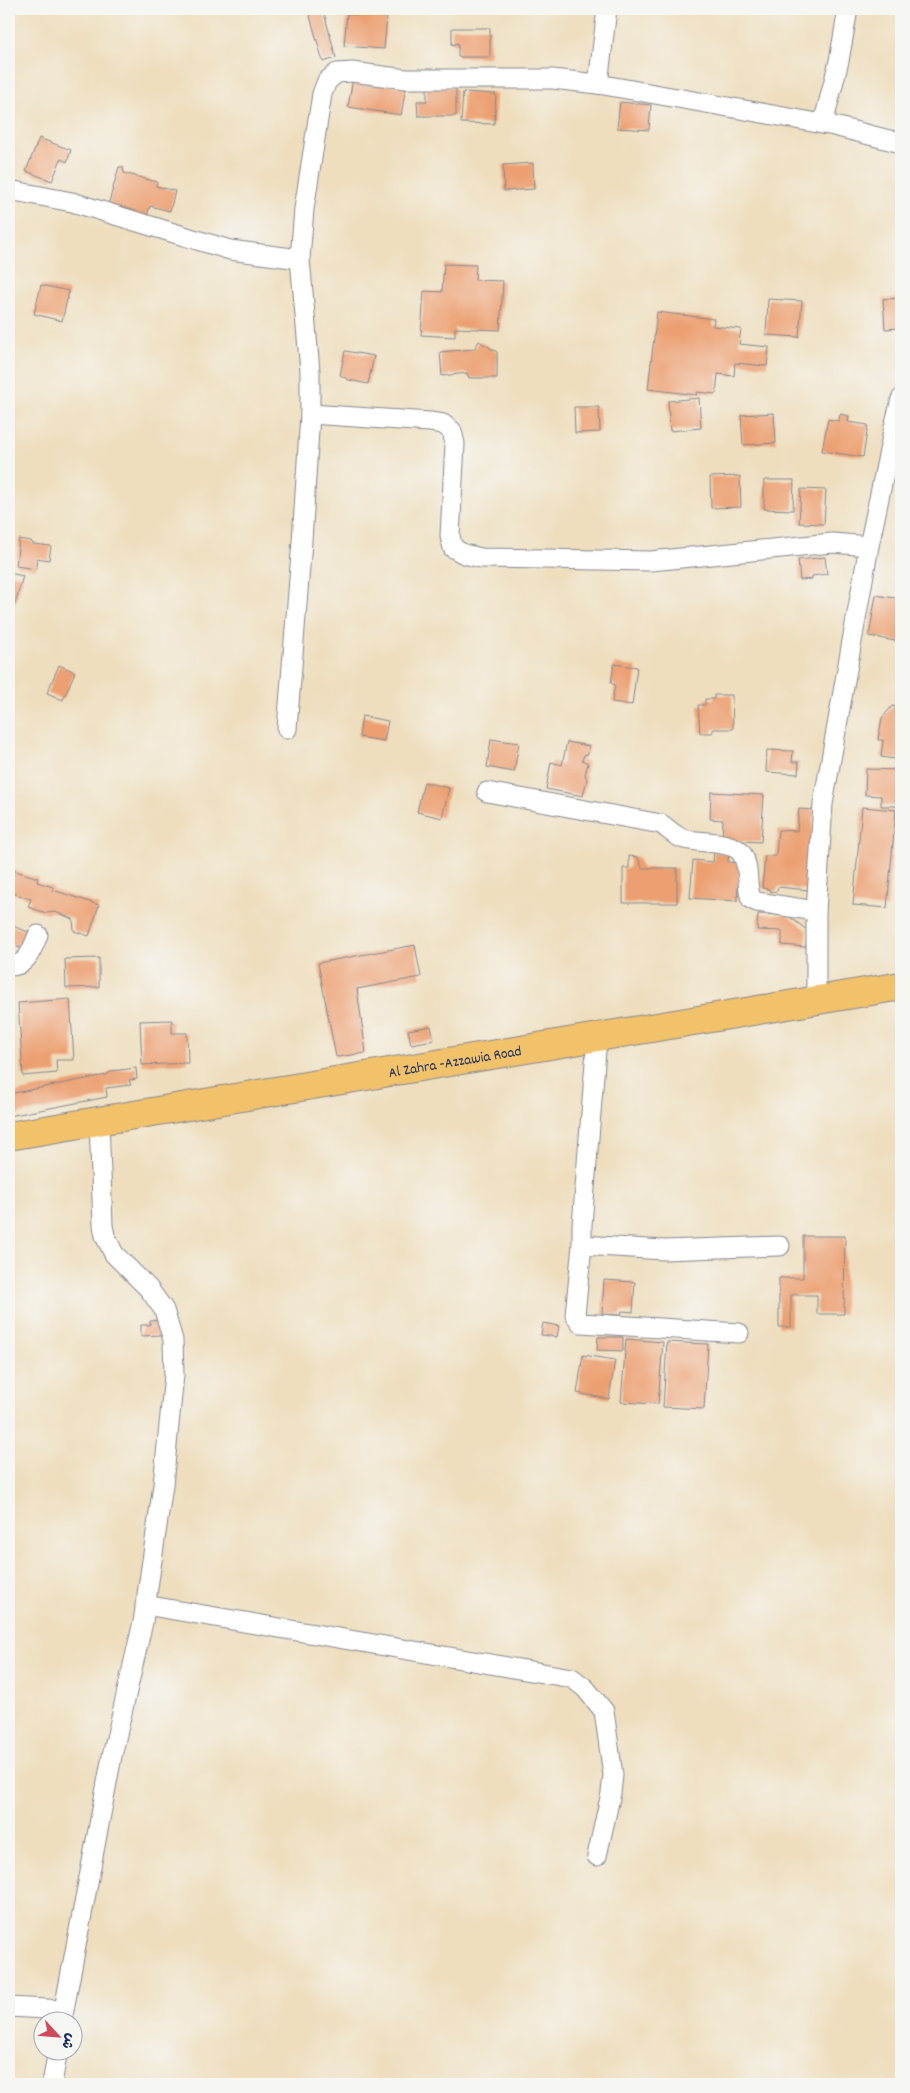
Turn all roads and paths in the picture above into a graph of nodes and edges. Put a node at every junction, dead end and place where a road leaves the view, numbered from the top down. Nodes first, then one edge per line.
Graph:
1 (608, 9) edge
2 (848, 9) edge
3 (598, 84) junction
4 (823, 124) junction
5 (901, 143) edge
6 (9, 190) edge
7 (300, 259) junction
8 (901, 399) edge
9 (310, 414) junction
10 (869, 546) junction
11 (287, 729) dead end
12 (487, 792) dead end
13 (816, 911) junction
14 (38, 935) dead end
15 (9, 966) edge
16 (901, 986) edge
17 (816, 999) junction
18 (598, 1038) junction
19 (99, 1122) junction
20 (9, 1136) edge
21 (582, 1245) junction
22 (780, 1246) dead end
23 (740, 1333) dead end
24 (145, 1605) junction
25 (597, 1856) dead end
26 (9, 2006) edge
27 (33, 2010) edge
28 (64, 2010) edge
29 (56, 2060) edge
30 (52, 2084) edge

1 - 3 street
2 - 4 street
3 - 4 street
3 - 7 street
4 - 5 street
6 - 7 street
7 - 9 street
8 - 10 street
9 - 10 street
9 - 11 street
10 - 13 street
12 - 13 street
13 - 17 street
14 - 15 street
16 - 17 main road, Al Zahra -Azzawia Road
17 - 18 main road, Al Zahra -Azzawia Road
18 - 19 main road, Al Zahra -Azzawia Road
18 - 21 street
19 - 20 main road, Al Zahra -Azzawia Road
19 - 24 street
21 - 22 street
21 - 23 street
24 - 25 street
24 - 28 street
26 - 27 street
29 - 30 street

